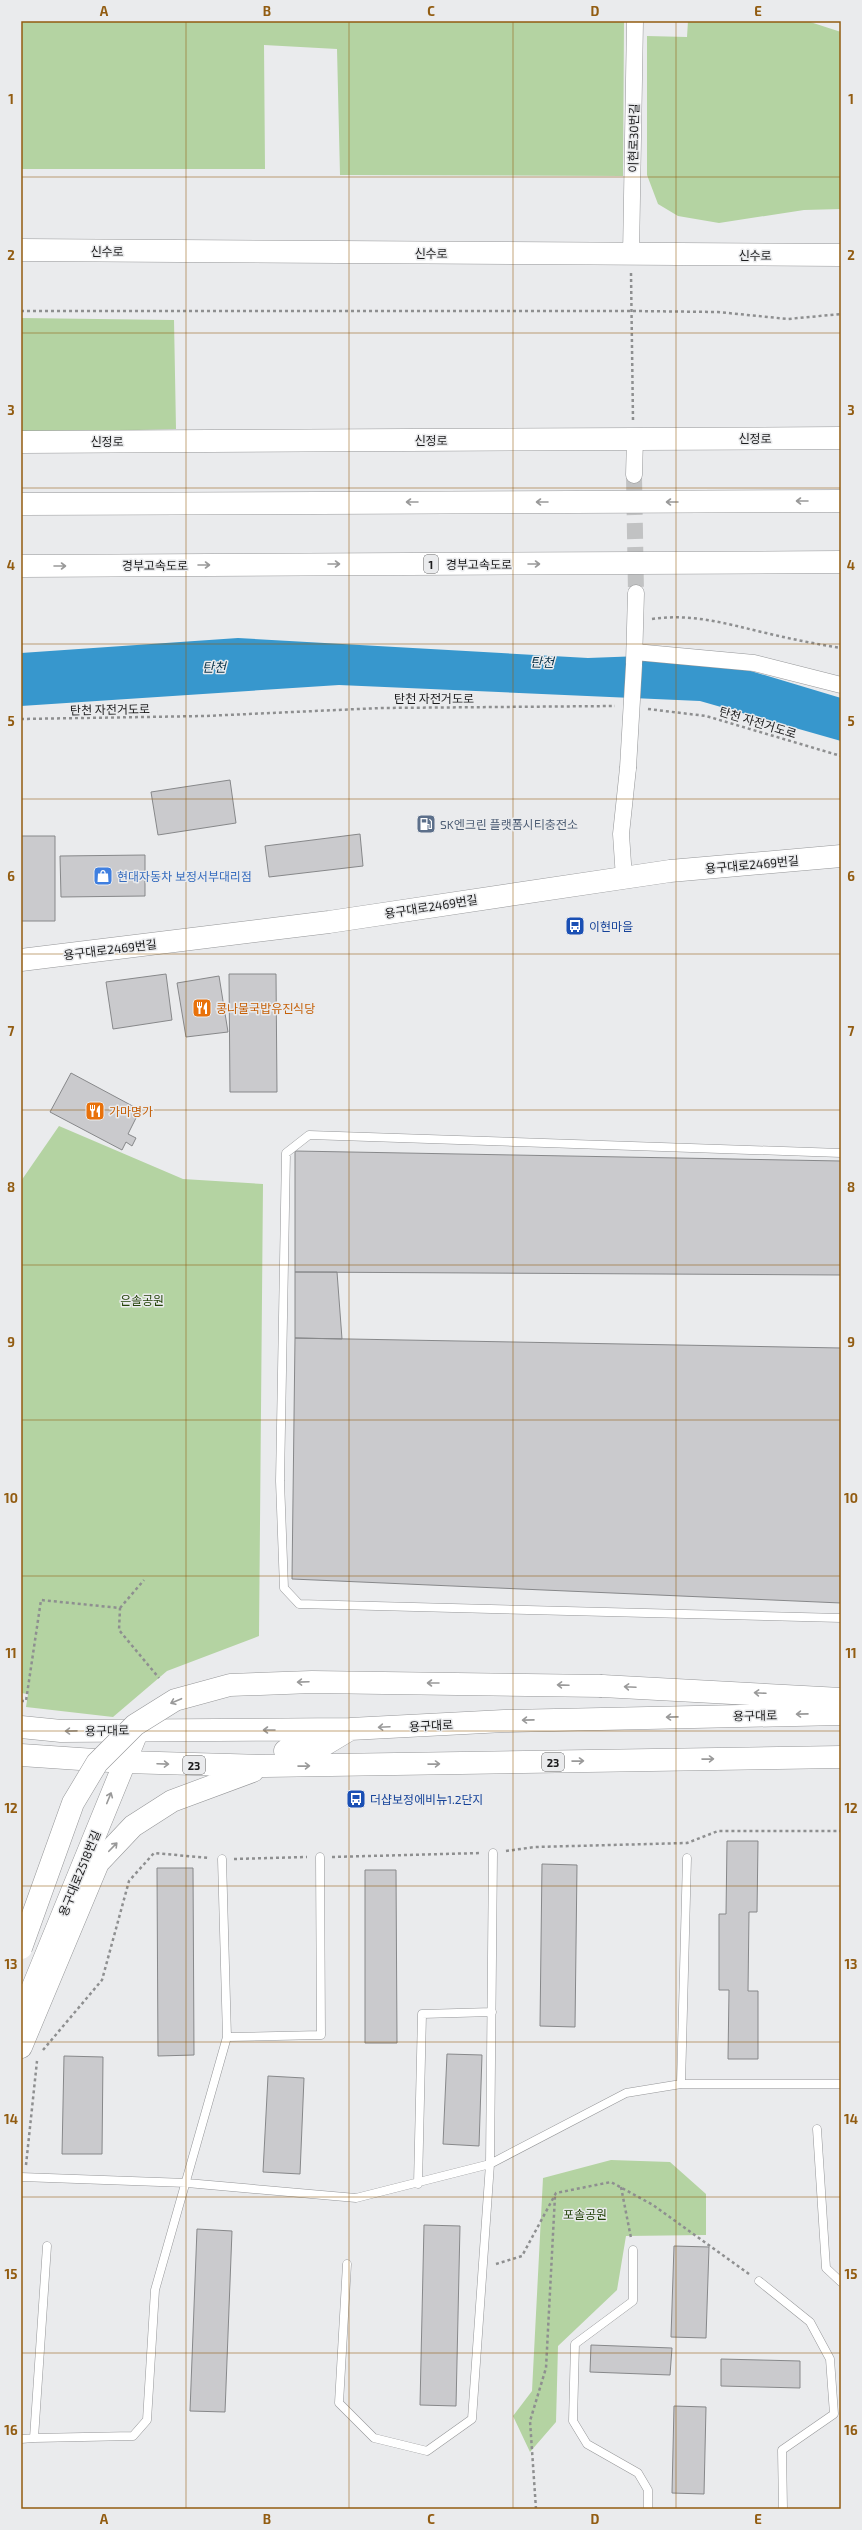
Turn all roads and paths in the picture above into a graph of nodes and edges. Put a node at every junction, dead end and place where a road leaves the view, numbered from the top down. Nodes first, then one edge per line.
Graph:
1 (635, 21) edge
2 (21, 250) edge
3 (631, 255) junction
4 (841, 255) edge
5 (21, 310) edge
6 (632, 311) junction
7 (841, 314) edge
8 (634, 431) junction
9 (841, 438) edge
10 (21, 442) edge
11 (634, 475) tunnel mouth
12 (841, 501) edge
13 (21, 504) edge
14 (841, 562) edge
15 (21, 566) edge
16 (636, 593) tunnel mouth
17 (634, 621) junction
18 (841, 648) edge
19 (634, 659) junction
20 (841, 685) edge
21 (619, 706) dead end
22 (641, 708) dead end
23 (21, 719) edge
24 (841, 756) edge
25 (841, 856) edge
26 (624, 878) junction
27 (21, 960) edge
28 (841, 1153) edge
29 (144, 1580) dead end
30 (120, 1608) junction
31 (841, 1618) edge
32 (159, 1678) dead end
33 (841, 1699) edge
34 (21, 1700) edge
35 (841, 1714) edge
36 (21, 1728) edge
37 (350, 1729) junction
38 (138, 1730) junction
39 (21, 1746) edge
40 (21, 1755) edge
41 (841, 1757) edge
42 (124, 1762) junction
43 (213, 1765) junction
44 (265, 1766) junction
45 (841, 1831) edge
46 (493, 1853) junction
47 (320, 1857) junction
48 (687, 1858) dead end
49 (222, 1859) junction
50 (21, 1948) edge
51 (492, 2012) junction
52 (21, 2016) edge
53 (227, 2037) junction
54 (42, 2051) dead end
55 (29, 2052) edge
56 (681, 2084) junction
57 (841, 2084) edge
58 (817, 2129) dead end
59 (490, 2164) junction
60 (23, 2177) edge
61 (187, 2184) junction
62 (418, 2184) junction
63 (621, 2188) junction
64 (556, 2193) junction
65 (47, 2246) dead end
66 (633, 2250) joint
67 (347, 2264) dead end
68 (483, 2268) junction
69 (759, 2281) joint
70 (841, 2282) edge
71 (21, 2438) edge
72 (34, 2438) junction
73 (536, 2509) edge
74 (648, 2509) edge
75 (783, 2509) edge

1 - 3 street, 이현로30번길
2 - 3 main road, 신수로
3 - 4 main road, 신수로
3 - 6 path
5 - 6 path
6 - 7 path
6 - 8 path
8 - 9 main road, 신정로
8 - 10 main road, 신정로
8 - 11 street
12 -> 13 main road
15 -> 14 main road, 경부고속도로 / 1
16 - 17 street
17 - 18 path
17 - 19 street
19 - 20 street
19 - 26 street, bridge
21 - 23 path, 탄천 자전거도로
22 - 24 path, 탄천 자전거도로
25 - 26 main road, 용구대로2469번길
26 - 27 main road, 용구대로2469번길
28 - 31 lane
29 - 30 path
30 - 32 path
30 - 34 path
33 -> 50 main road, bridge
35 -> 37 main road, 용구대로
38 -> 36 main road, 용구대로
36 - 39 main road
37 -> 38 main road, 용구대로
37 - 43 main road
38 - 42 main road, 용구대로2518번길
40 - 42 main road, 23
44 -> 41 main road, 23
42 -> 43 main road, 23
52 -> 42 main road, 용구대로2518번길
43 - 44 main road, 23
55 -> 44 main road
45 - 46 path
46 - 47 path
46 - 51 lane
47 - 49 path
47 - 53 lane
48 - 56 lane
49 - 53 lane
49 - 54 path
51 - 59 lane
51 - 62 lane
53 - 61 lane
55 - 60 path
56 - 57 lane
56 - 59 lane
58 - 70 lane
59 - 62 lane
59 - 68 lane
60 - 61 lane
61 - 62 lane
61 - 72 lane
63 - 64 path
63 - 66 path
63 - 69 path
64 - 68 path
64 - 73 path
65 - 72 lane
66 - 74 lane
67 - 68 lane
69 - 75 lane
71 - 72 lane

